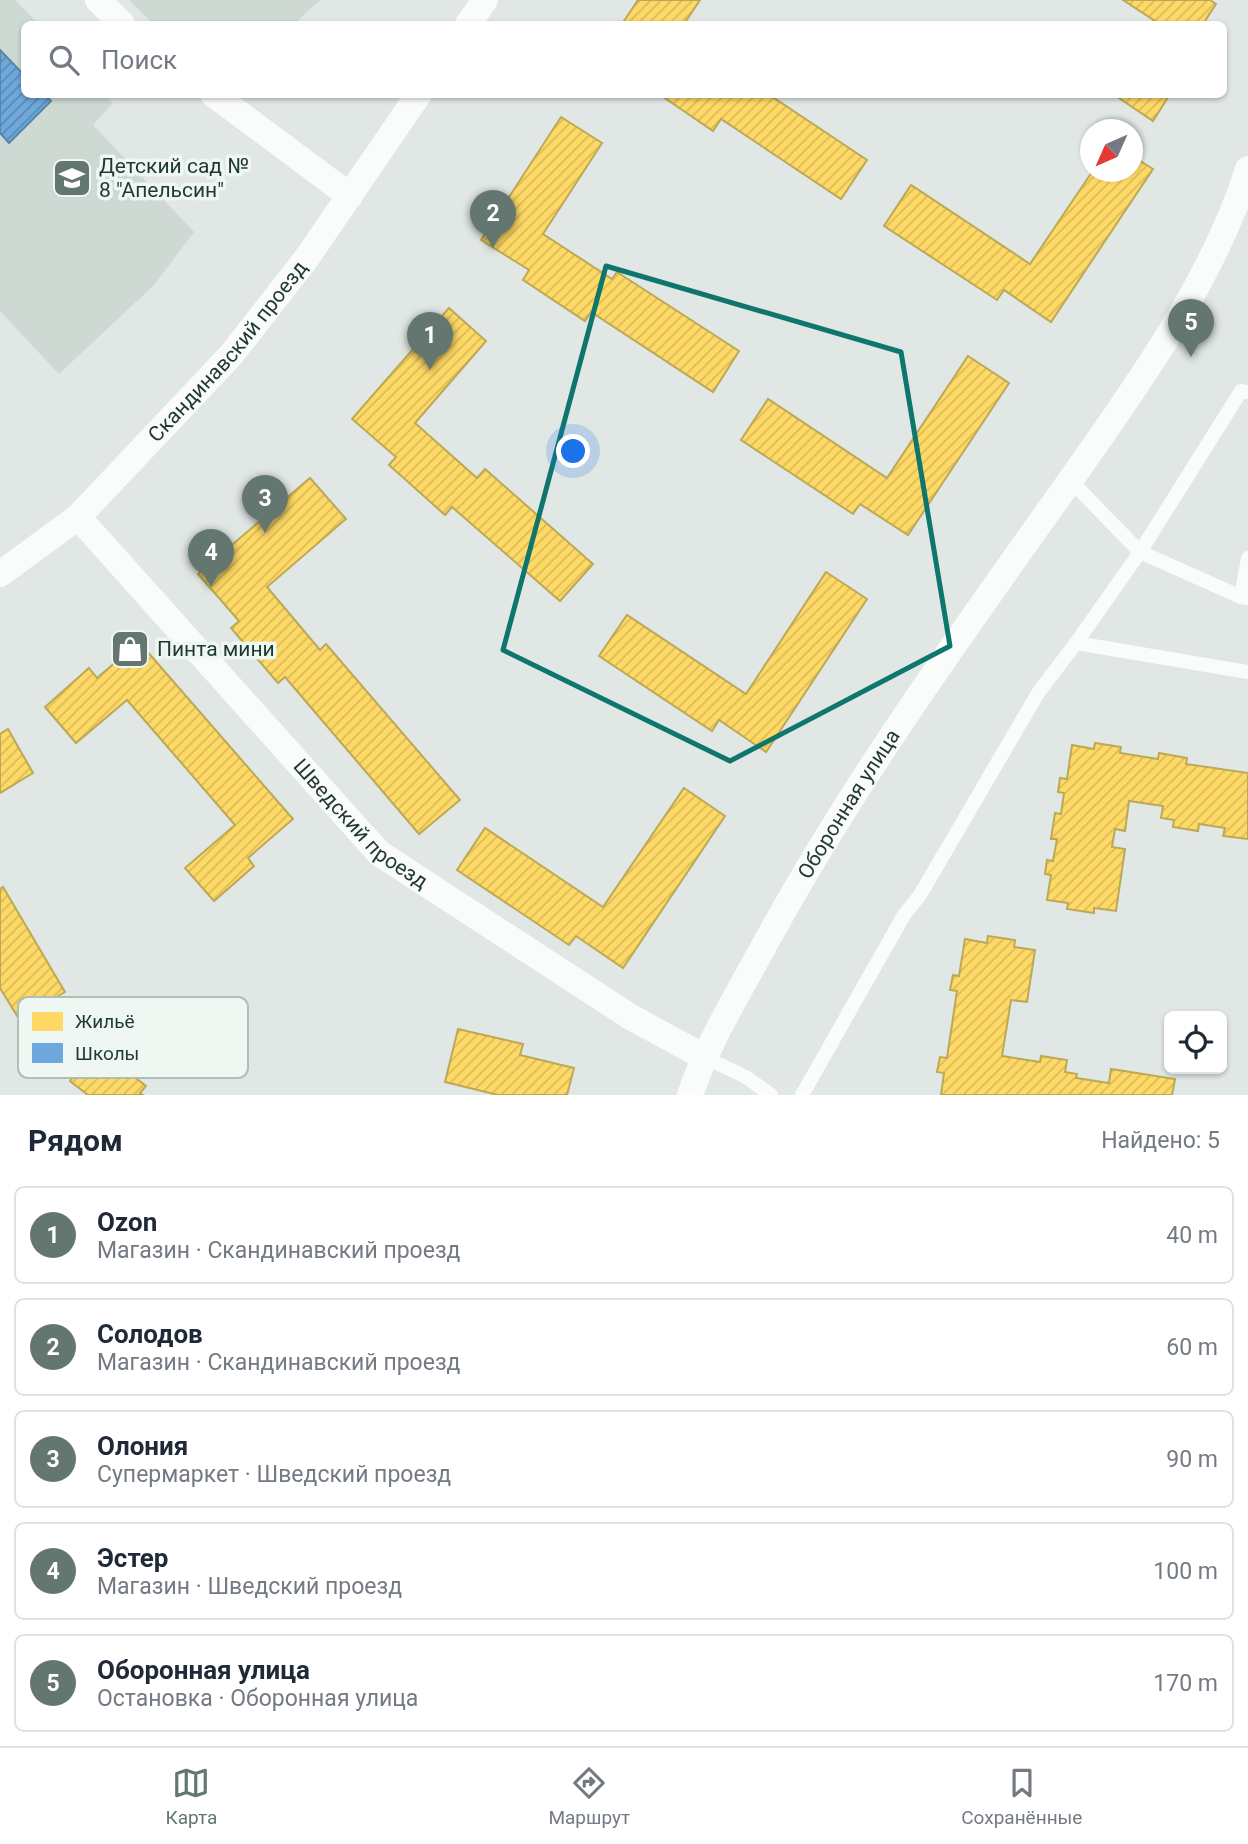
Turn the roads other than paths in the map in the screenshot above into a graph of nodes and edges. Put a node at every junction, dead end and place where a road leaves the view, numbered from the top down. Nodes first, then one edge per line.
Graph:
1 (98, 0) edge
2 (485, 0) edge
3 (119, 21) edge
4 (470, 21) edge
5 (218, 98) edge
6 (416, 98) edge
7 (1248, 169) edge
8 (350, 195) junction
9 (1246, 388) edge
10 (1070, 480) junction
11 (78, 517) junction
12 (1140, 552) junction
13 (1248, 558) edge
14 (0, 574) edge
15 (1244, 597) edge
16 (1076, 643) junction
17 (1248, 672) edge
18 (704, 1057) junction
19 (690, 1095) edge
20 (771, 1095) edge
21 (802, 1095) edge

1 - 3 street
2 - 4 street
5 - 8 street
6 - 8 street, Скандинавский проезд
7 - 10 street, Оборонная улица
8 - 11 street, Скандинавский проезд
9 - 12 lane
10 - 12 lane
10 - 18 street, Оборонная улица
11 - 14 street, Скандинавский проезд
11 - 18 street, Шведский проезд
12 - 15 lane
12 - 16 lane
13 - 15 lane
16 - 17 lane
16 - 21 lane
18 - 19 street, Оборонная улица
18 - 20 lane

